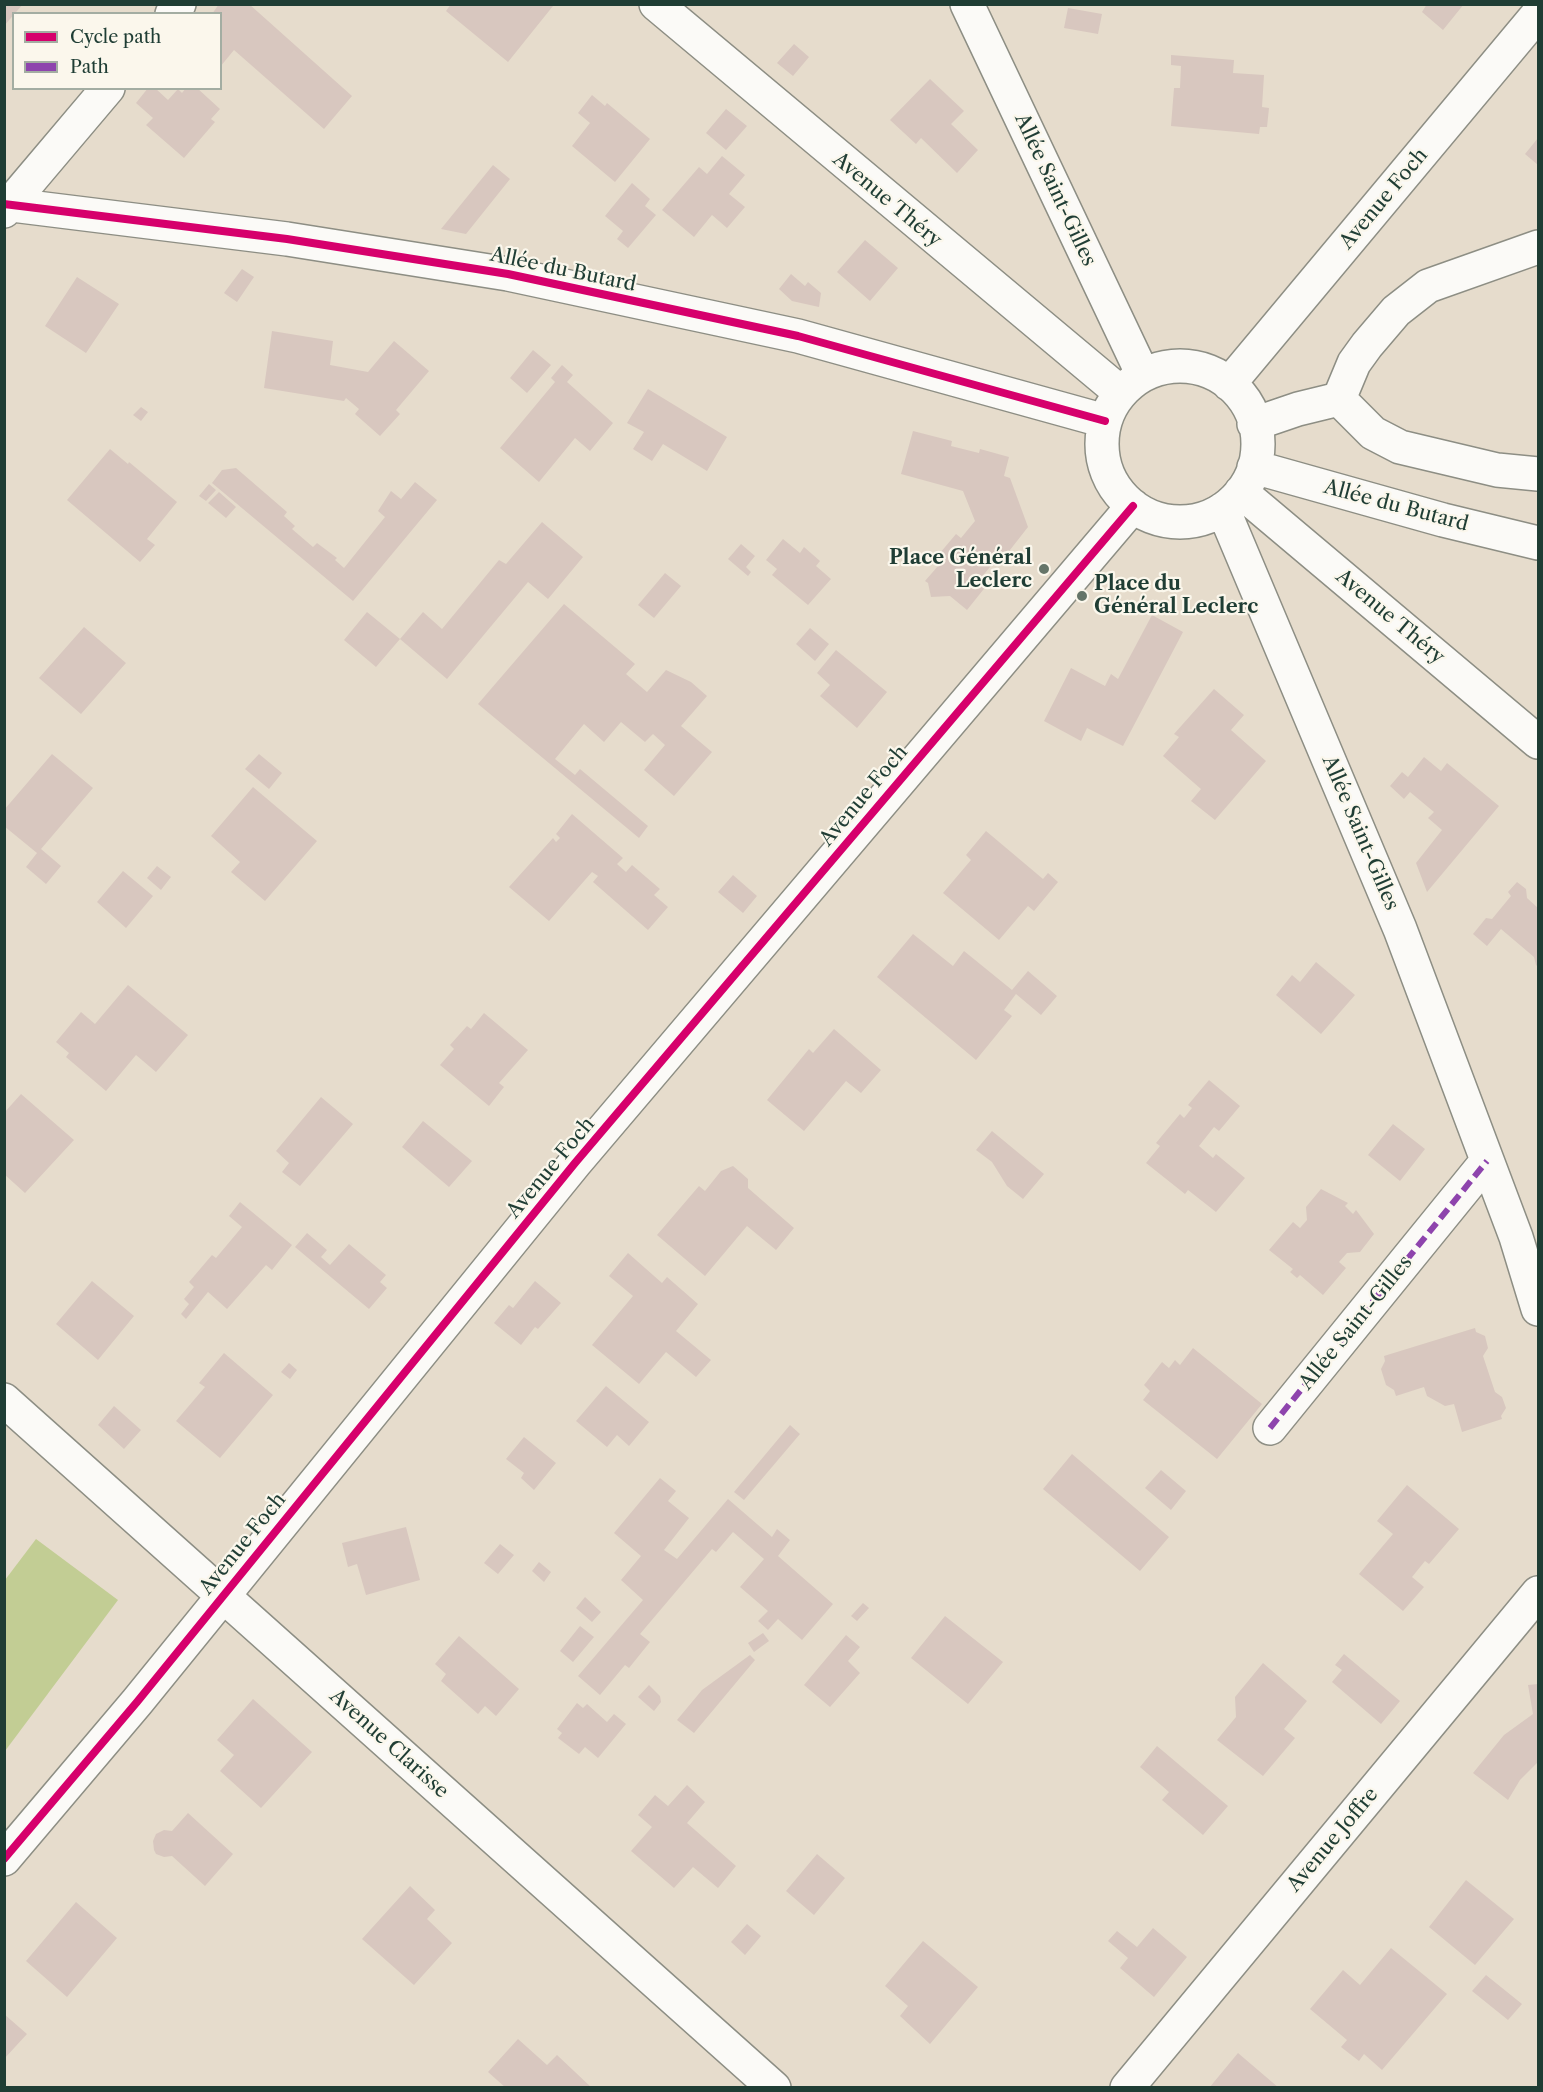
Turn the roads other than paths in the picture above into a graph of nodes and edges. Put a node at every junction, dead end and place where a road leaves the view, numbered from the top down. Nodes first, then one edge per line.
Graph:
1 (656, 4) edge
2 (967, 4) edge
3 (1539, 14) edge
4 (106, 90) edge
5 (6, 206) edge
6 (1536, 257) edge
7 (1132, 384) junction
8 (1229, 384) junction
9 (1339, 399) junction
10 (1105, 421) junction
11 (1254, 424) junction
12 (1539, 474) edge
13 (1239, 490) junction
14 (1133, 506) junction
15 (1539, 543) edge
16 (1539, 742) edge
17 (1487, 1161) junction
18 (1539, 1309) edge
19 (4, 1400) edge
20 (1270, 1428) dead end
21 (1539, 1593) edge
22 (222, 1596) junction
23 (4, 1859) edge
24 (774, 2088) edge
25 (1127, 2088) edge

1 - 7 street, Avenue Théry
2 - 7 street, Allée Saint-Gilles
3 - 8 street, Avenue Foch
4 - 5 street
5 - 10 street, Allée du Butard
6 - 9 street
7 - 8 street
7 - 10 street
8 - 11 street
9 - 11 street
9 - 12 street
10 - 14 street
11 - 13 street
13 - 14 street
13 - 15 street, Allée du Butard
13 - 16 street, Avenue Théry
13 - 17 street, Allée Saint-Gilles
14 - 22 street, Avenue Foch
17 - 18 street, Allée Saint-Gilles
17 - 20 street, Allée Saint-Gilles
19 - 22 street, Avenue Clarisse
21 - 25 street, Avenue Joffre
22 - 23 street, Avenue Foch
22 - 24 street, Avenue Clarisse

